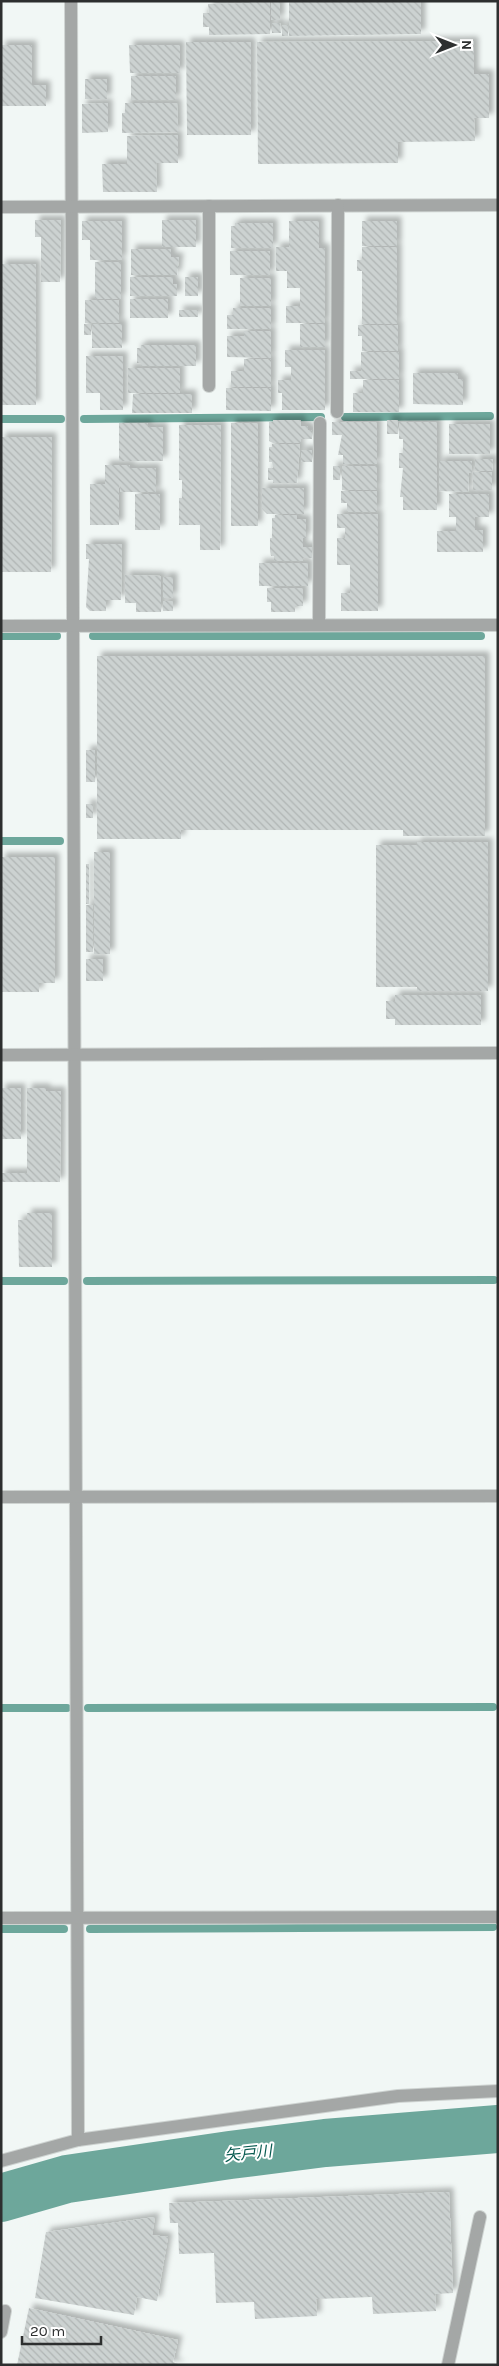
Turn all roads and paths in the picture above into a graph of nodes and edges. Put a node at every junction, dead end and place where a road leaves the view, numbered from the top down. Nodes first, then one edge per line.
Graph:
1 (72, 1) edge
2 (498, 205) edge
3 (209, 206) junction
4 (338, 206) junction
5 (1, 207) edge
6 (72, 207) junction
7 (209, 386) dead end
8 (337, 412) dead end
9 (320, 423) dead end
10 (319, 625) junction
11 (498, 625) edge
12 (1, 626) edge
13 (73, 626) junction
14 (498, 1053) edge
15 (1, 1055) edge
16 (74, 1055) junction
17 (498, 1496) edge
18 (1, 1497) edge
19 (76, 1497) junction
20 (498, 1917) edge
21 (1, 1918) edge
22 (77, 1918) junction
23 (498, 2091) edge
24 (78, 2140) junction
25 (1, 2161) edge
26 (480, 2217) dead end
27 (6, 2311) dead end
28 (1, 2332) edge
29 (448, 2365) edge

1 - 6 street
2 - 4 street
3 - 4 street
3 - 6 street
3 - 7 street
4 - 8 street
5 - 6 street
6 - 13 street
9 - 10 street
10 - 11 street
10 - 13 street
12 - 13 street
13 - 16 street
14 - 16 street
15 - 16 street
16 - 19 street
17 - 19 street
18 - 19 street
19 - 22 street
20 - 22 street
21 - 22 street
22 - 24 street
23 - 24 street
24 - 25 street
26 - 29 street
27 - 28 street

